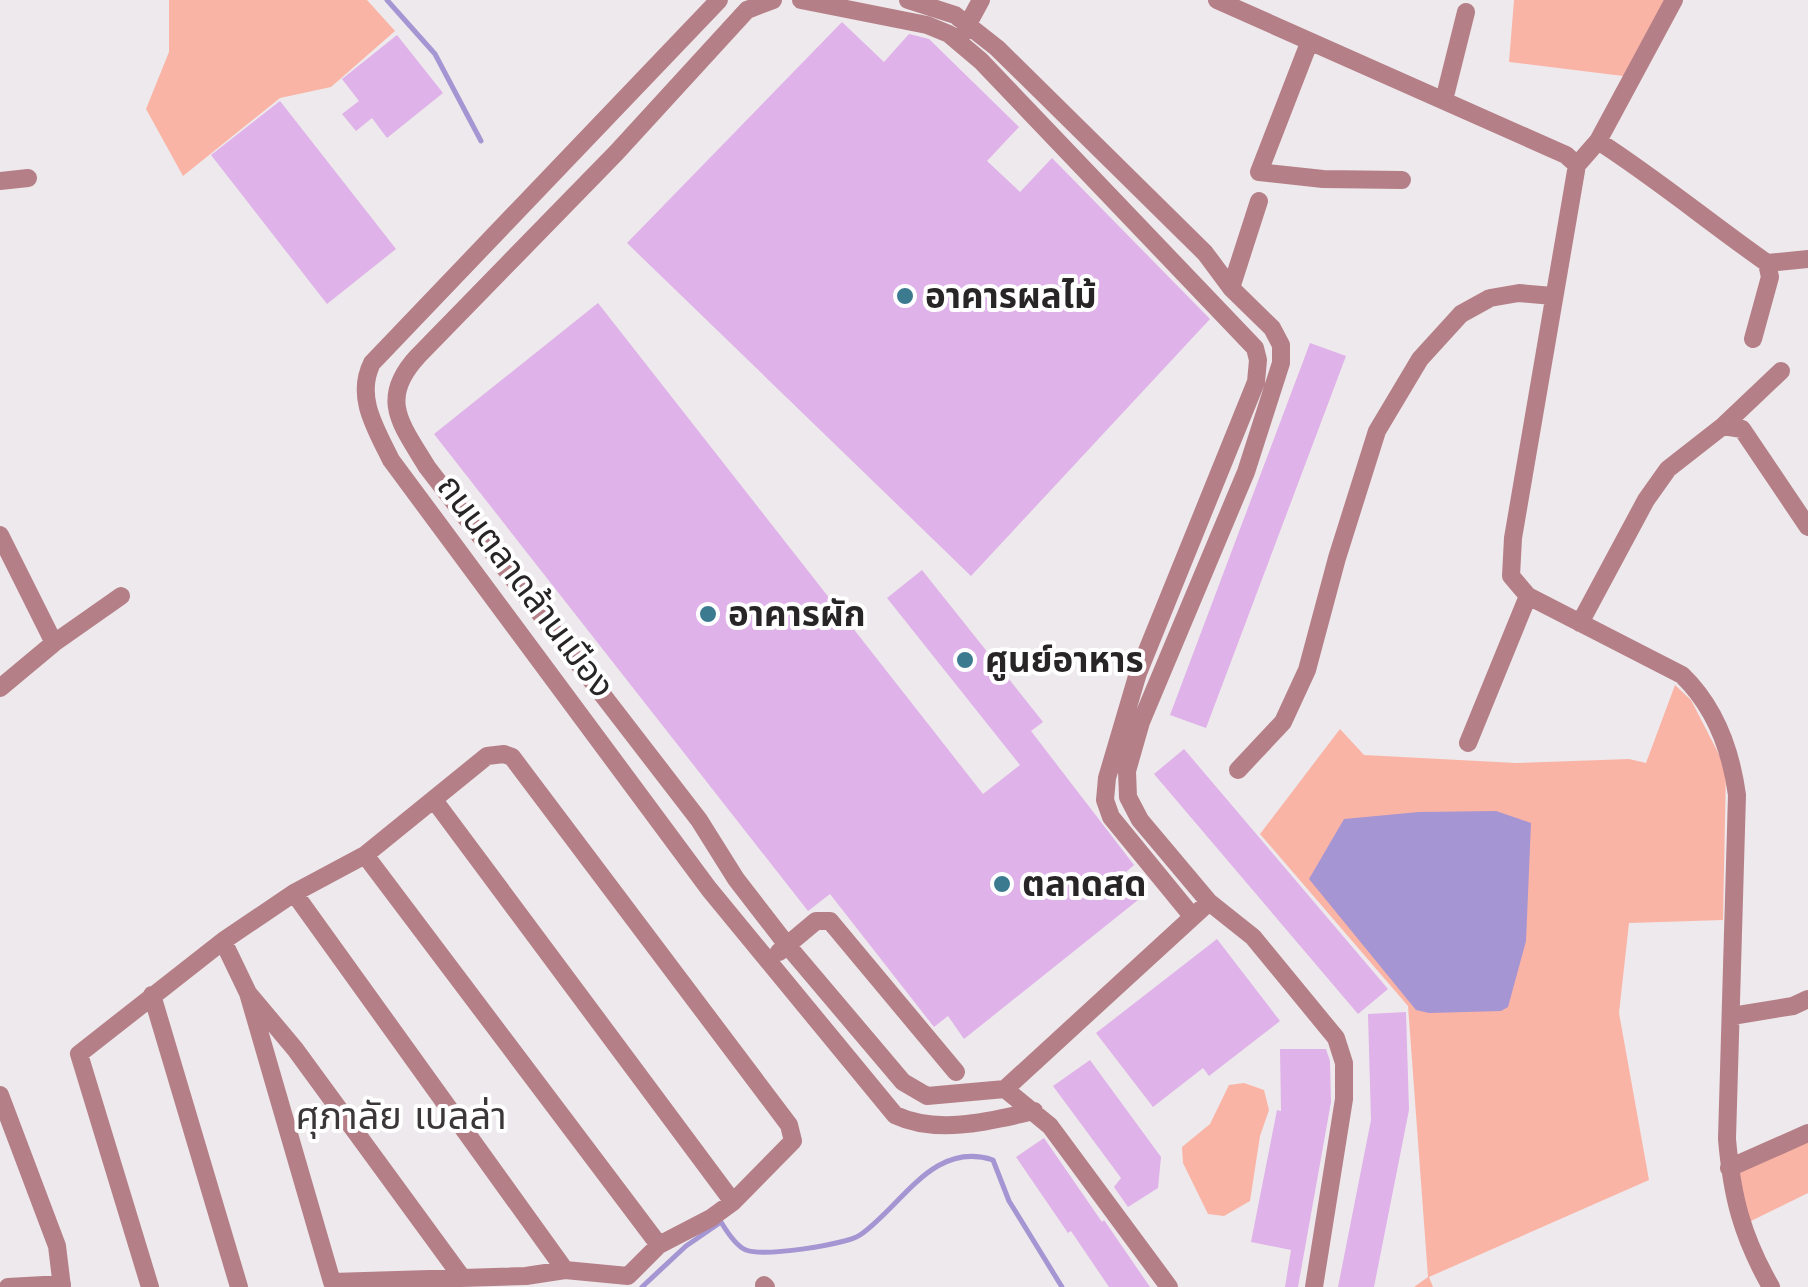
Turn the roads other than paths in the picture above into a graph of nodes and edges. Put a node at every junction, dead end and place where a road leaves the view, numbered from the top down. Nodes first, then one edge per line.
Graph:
1 (718, 0) edge
2 (773, 0) edge
3 (801, 0) edge
4 (908, 0) edge
5 (981, 0) edge
6 (1217, 0) edge
7 (1674, 0) edge
8 (1466, 12) dead end
9 (700, 20) junction
10 (963, 33) junction
11 (722, 37) junction
12 (1309, 43) junction
13 (1444, 100) junction
14 (1075, 124) junction
15 (1598, 141) junction
16 (1059, 144) junction
17 (1577, 165) junction
18 (28, 178) dead end
19 (1402, 180) dead end
20 (0, 181) edge
21 (534, 195) junction
22 (1259, 201) dead end
23 (556, 214) junction
24 (1205, 253) junction
25 (1808, 259) edge
26 (1767, 263) junction
27 (1185, 276) junction
28 (1231, 288) junction
29 (1553, 296) junction
30 (398, 336) junction
31 (1752, 339) dead end
32 (418, 356) junction
33 (1781, 372) dead end
34 (1723, 426) junction
35 (1808, 527) edge
36 (0, 535) edge
37 (122, 596) dead end
38 (1528, 596) junction
39 (542, 616) junction
40 (1580, 622) junction
41 (520, 632) junction
42 (54, 643) junction
43 (0, 688) edge
44 (1468, 743) dead end
45 (657, 766) junction
46 (1238, 770) dead end
47 (633, 784) junction
48 (434, 800) junction
49 (365, 855) junction
50 (294, 893) junction
51 (1209, 902) junction
52 (1192, 916) junction
53 (223, 941) junction
54 (787, 944) junction
55 (769, 960) junction
56 (248, 993) junction
57 (152, 995) junction
58 (1808, 999) edge
59 (1732, 1016) junction
60 (956, 1072) dead end
61 (1005, 1088) junction
62 (0, 1095) edge
63 (1034, 1111) junction
64 (1808, 1132) edge
65 (1730, 1168) junction
66 (733, 1202) junction
67 (659, 1245) junction
68 (565, 1270) junction
69 (460, 1276) junction
70 (412, 1283) edge
71 (62, 1285) edge
72 (329, 1285) edge
73 (8, 1287) edge
74 (150, 1287) edge
75 (239, 1287) edge
76 (1170, 1287) edge
77 (1314, 1287) edge
78 (1771, 1287) edge

1 - 9 street, ถนนตลาดล้านเมือง
2 - 11 street, ถนนตลาดล้านเมือง
3 - 10 street
4 - 10 street
5 - 10 street
6 - 12 street
7 - 15 street
8 - 13 street
9 - 11 street
9 - 21 street, ถนนตลาดล้านเมือง
10 - 14 street
10 - 16 street
11 - 23 street, ถนนตลาดล้านเมือง
12 - 13 street
12 - 19 street
13 - 17 street
14 - 16 street
14 - 24 street
15 - 17 street
15 - 26 street
16 - 27 street
17 - 29 street
18 - 20 street
21 - 23 street
21 - 30 street, ถนนตลาดล้านเมือง
22 - 28 street
23 - 32 street, ถนนตลาดล้านเมือง
24 - 27 street
24 - 28 street
25 - 26 street
26 - 31 street
27 - 52 street
28 - 51 street
29 - 38 street
29 - 46 street
30 - 32 street
30 - 41 street, ถนนตลาดล้านเมือง
32 - 39 street, ถนนตลาดล้านเมือง
33 - 34 street
34 - 35 street
34 - 40 street
36 - 42 street
37 - 42 street
38 - 40 street
38 - 44 street
39 - 41 street
39 - 45 street, ถนนตลาดล้านเมือง
40 - 59 street
41 - 47 street, ถนนตลาดล้านเมือง
42 - 43 street
45 - 47 street
45 - 54 street, ถนนตลาดล้านเมือง
47 - 55 street, ถนนตลาดล้านเมือง
48 - 49 street
48 - 66 street
48 - 66 street
49 - 50 street
49 - 67 street
50 - 53 street
50 - 68 street
51 - 52 street
51 - 77 street
52 - 61 street
53 - 56 street
53 - 57 street
54 - 55 street
54 - 60 street
54 - 61 street, ถนนตลาดล้านเมือง
55 - 63 street, ถนนตลาดล้านเมือง
56 - 69 street
56 - 72 street
57 - 74 street
57 - 75 street
58 - 59 street
59 - 65 street
61 - 63 street
62 - 71 street
63 - 76 street
64 - 65 street
65 - 78 street
66 - 67 street
67 - 68 street
68 - 69 street
69 - 70 street
70 - 72 street
71 - 73 street

